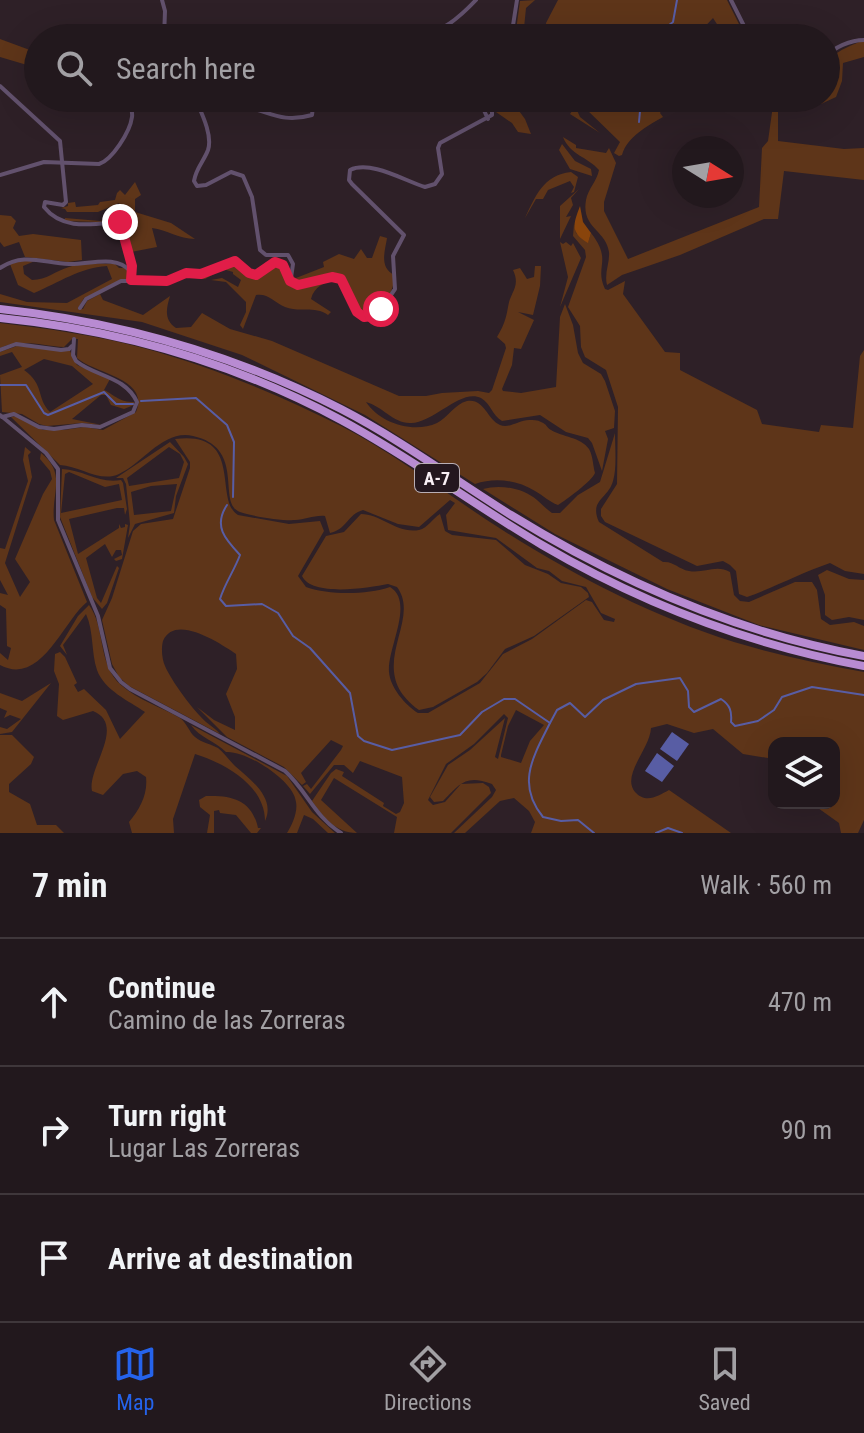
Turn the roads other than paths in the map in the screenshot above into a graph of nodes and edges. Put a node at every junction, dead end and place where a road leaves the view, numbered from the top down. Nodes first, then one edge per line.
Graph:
1 (162, 0) edge
2 (476, 0) edge
3 (517, 0) edge
4 (731, 0) edge
5 (166, 24) edge
6 (450, 24) edge
7 (513, 24) edge
8 (743, 24) edge
9 (864, 40) edge
10 (840, 46) edge
11 (0, 86) edge
12 (24, 107) edge
13 (30, 112) edge
14 (131, 112) edge
15 (201, 112) edge
16 (259, 112) edge
17 (312, 112) edge
18 (485, 112) edge
19 (492, 112) edge
20 (488, 119) junction
21 (63, 162) junction
22 (0, 175) edge
23 (0, 268) edge
24 (132, 277) junction
25 (290, 281) junction
26 (80, 308) dead end
27 (0, 309) edge
28 (0, 318) edge
29 (74, 339) dead end
30 (72, 346) junction
31 (0, 350) edge
32 (1, 416) edge
33 (864, 656) edge
34 (864, 666) edge
35 (341, 833) edge

1 - 5 street
2 - 6 street
3 - 7 street
4 - 8 street
9 - 10 street
11 - 12 street
13 - 21 street
14 - 21 street
15 - 25 street
16 - 17 street
18 - 20 street
19 - 20 street
20 - 25 street
21 - 22 street
21 - 24 street
23 - 24 street
24 - 25 street
24 - 26 street
27 - 33 highway, A-7
28 - 34 highway, A-7
29 - 30 street
30 - 31 street
30 - 32 street
32 - 35 street

